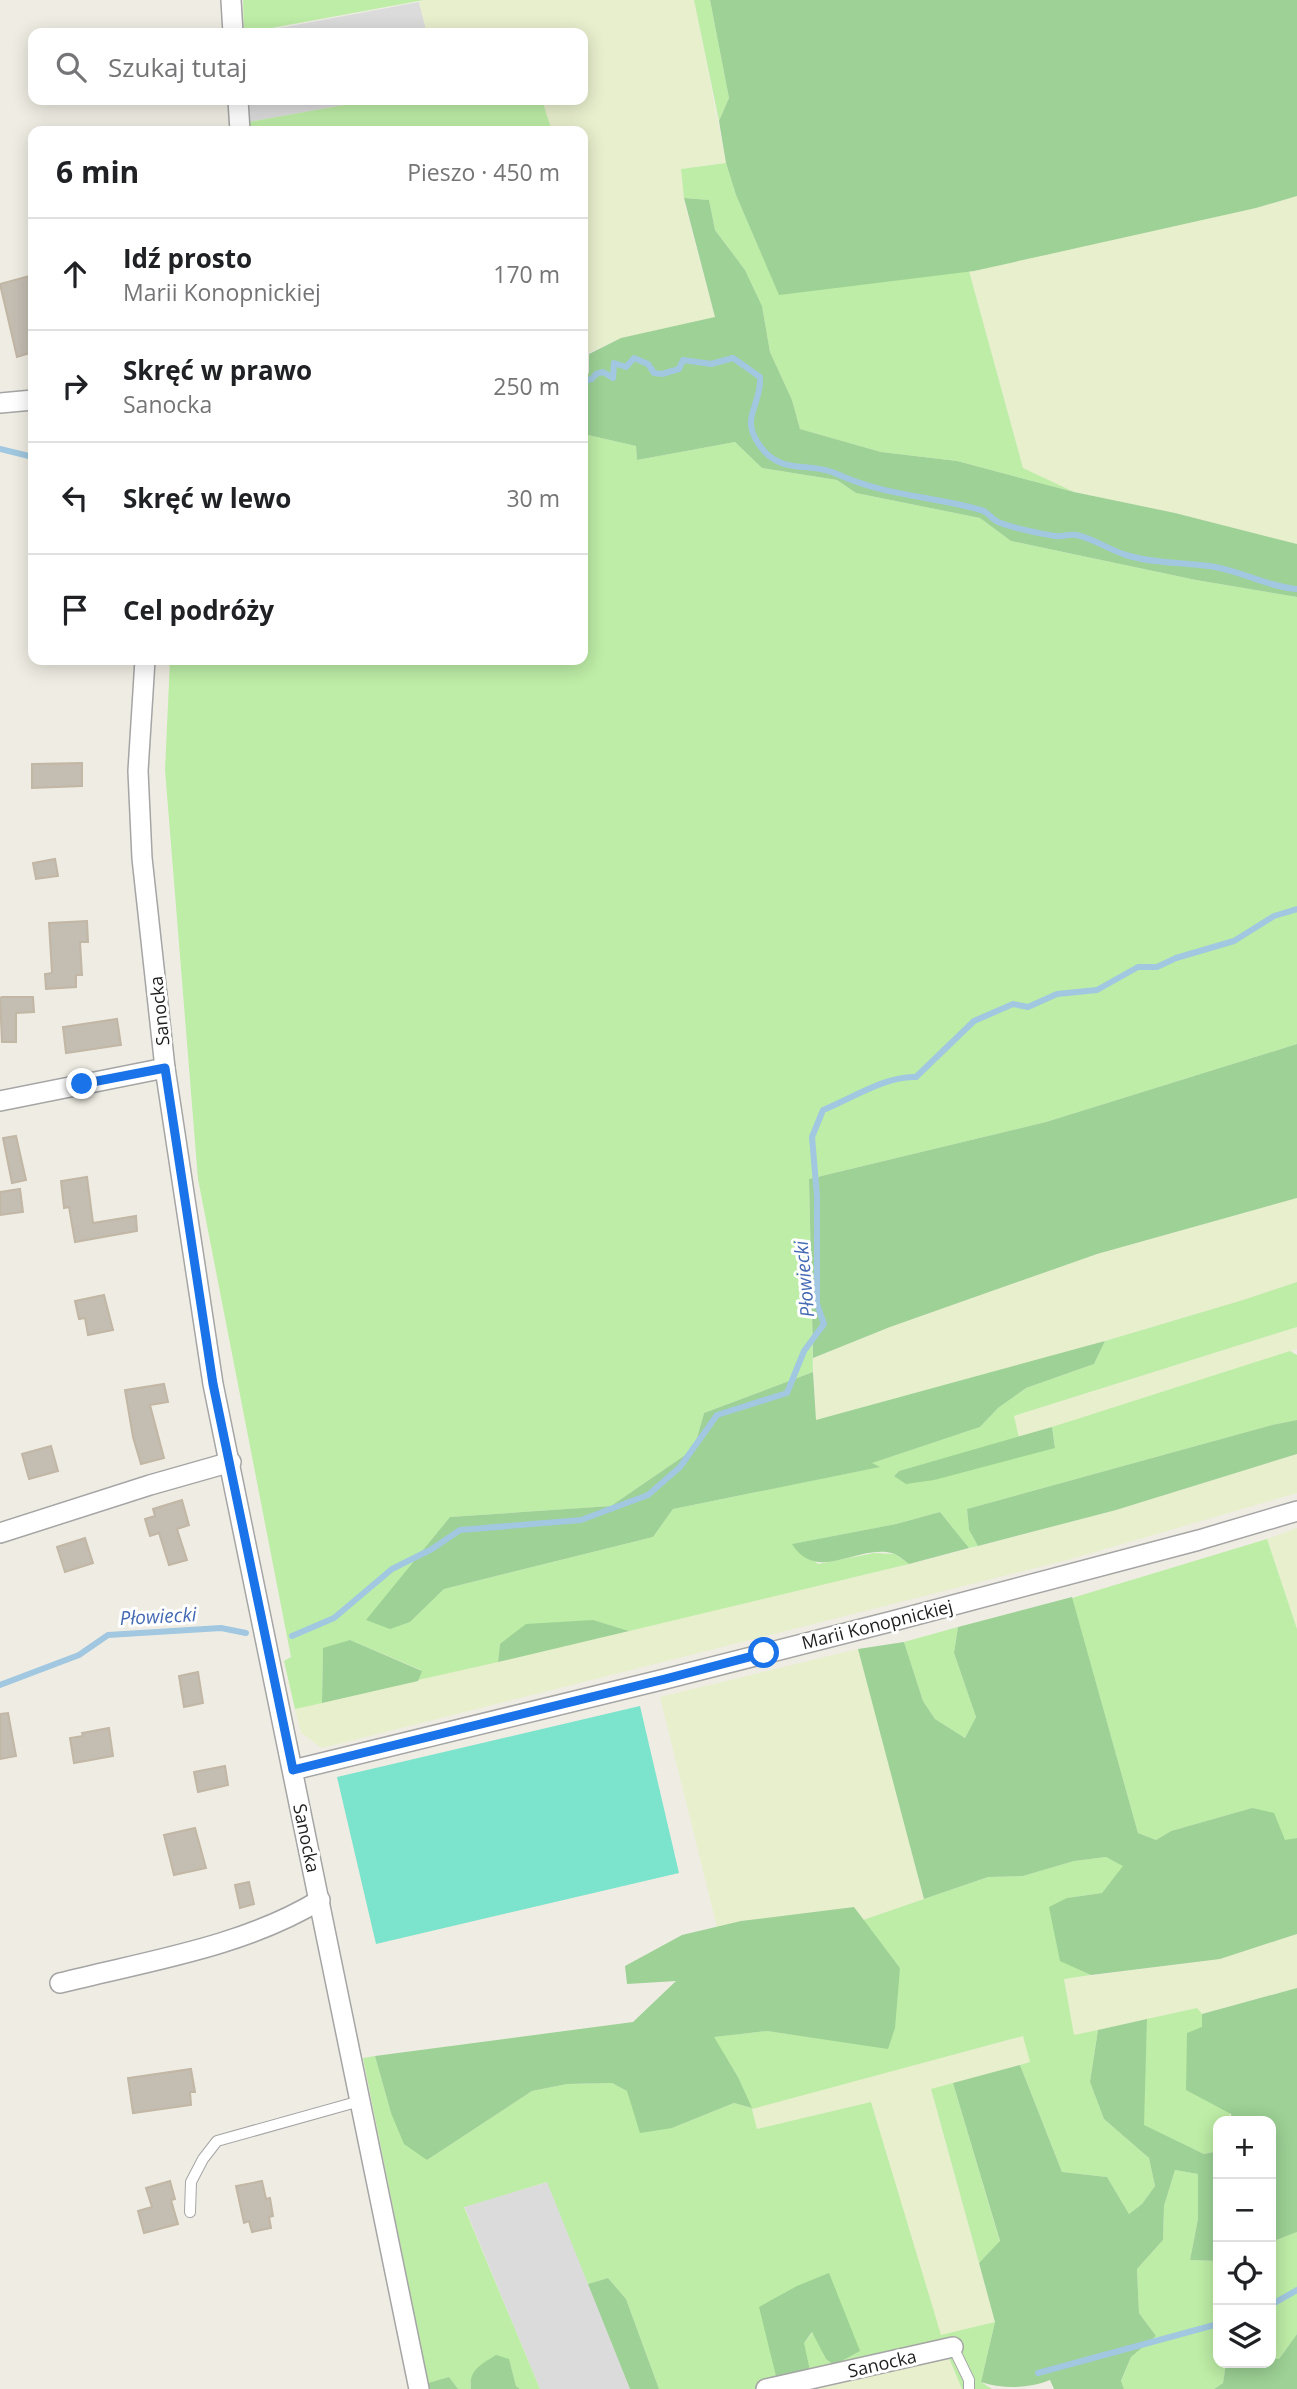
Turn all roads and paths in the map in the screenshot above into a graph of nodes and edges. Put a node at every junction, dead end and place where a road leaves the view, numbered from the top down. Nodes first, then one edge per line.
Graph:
1 (231, 0) edge
2 (233, 28) edge
3 (238, 105) edge
4 (240, 126) edge
5 (28, 400) edge
6 (0, 403) edge
7 (145, 665) edge
8 (165, 1068) junction
9 (0, 1101) edge
10 (231, 1462) junction
11 (1297, 1511) edge
12 (0, 1533) edge
13 (293, 1770) junction
14 (320, 1900) junction
15 (60, 1983) dead end
16 (360, 2101) junction
17 (190, 2212) dead end
18 (953, 2347) joint
19 (419, 2389) edge
20 (766, 2389) edge
21 (969, 2389) edge

1 - 2 street
3 - 4 street
5 - 6 street
7 - 8 street, Sanocka
8 - 9 street
8 - 10 street, Sanocka
10 - 12 street
10 - 13 street, Sanocka
11 - 13 street, Marii Konopnickiej
13 - 14 street, Sanocka
14 - 15 street
14 - 16 street, Sanocka
16 - 17 lane
16 - 19 street, Sanocka
18 - 20 street, Sanocka
18 - 21 lane, Sanocka

